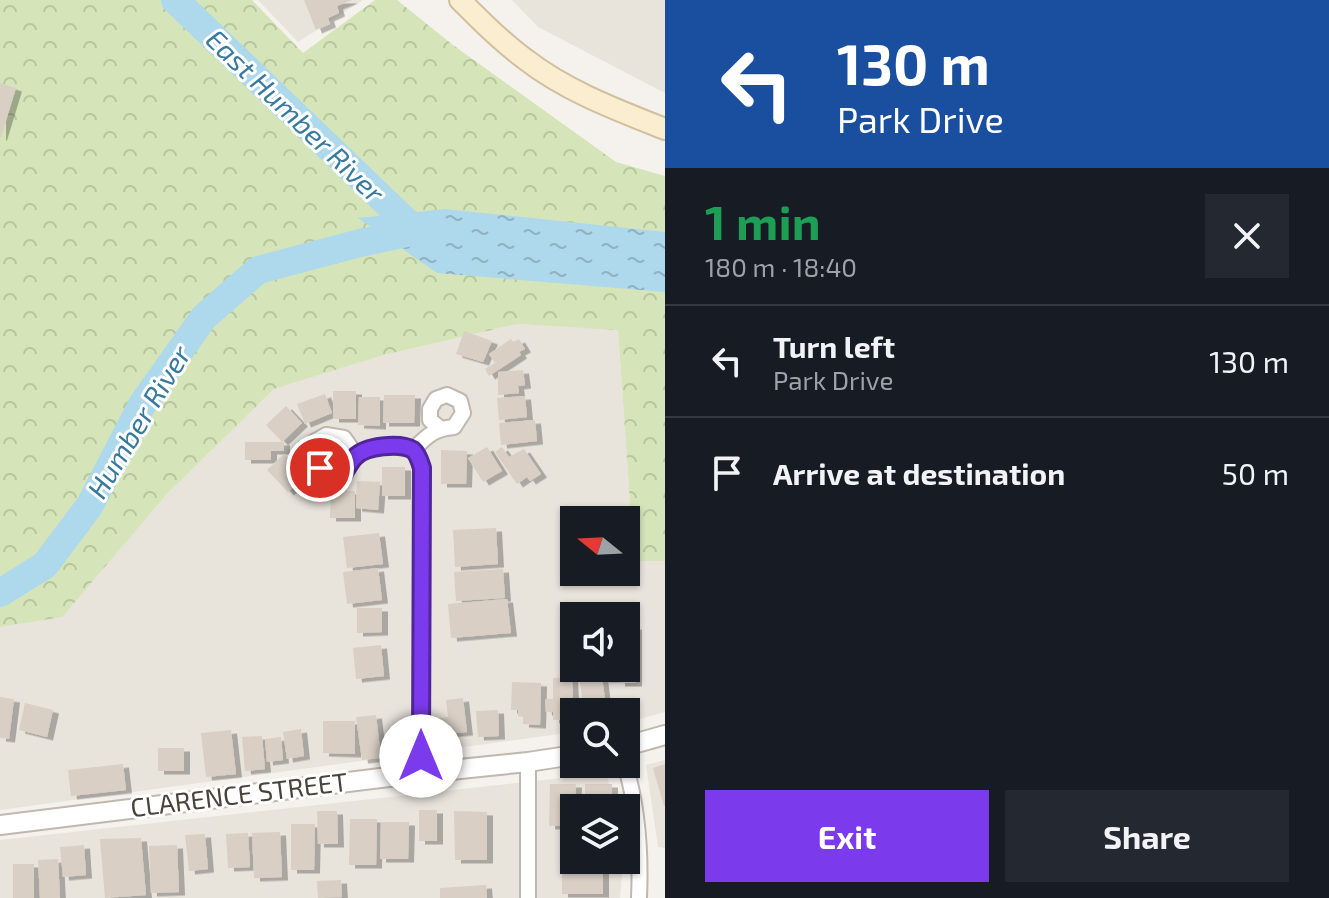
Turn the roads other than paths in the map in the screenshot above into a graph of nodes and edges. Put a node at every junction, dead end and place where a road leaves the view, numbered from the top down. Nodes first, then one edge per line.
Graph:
1 (460, 0) edge
2 (665, 129) edge
3 (440, 428) dead end
4 (413, 450) junction
5 (356, 455) dead end
6 (665, 735) edge
7 (640, 742) edge
8 (560, 757) edge
9 (528, 762) junction
10 (421, 773) junction
11 (629, 778) edge
12 (0, 825) edge
13 (528, 898) edge
14 (639, 898) edge

1 - 2 main road
3 - 4 street
4 - 5 street
4 - 10 street
6 - 7 street
8 - 9 street, CLARENCE STREET
9 - 10 street, CLARENCE STREET
9 - 13 street
10 - 12 street, CLARENCE STREET
11 - 14 street

